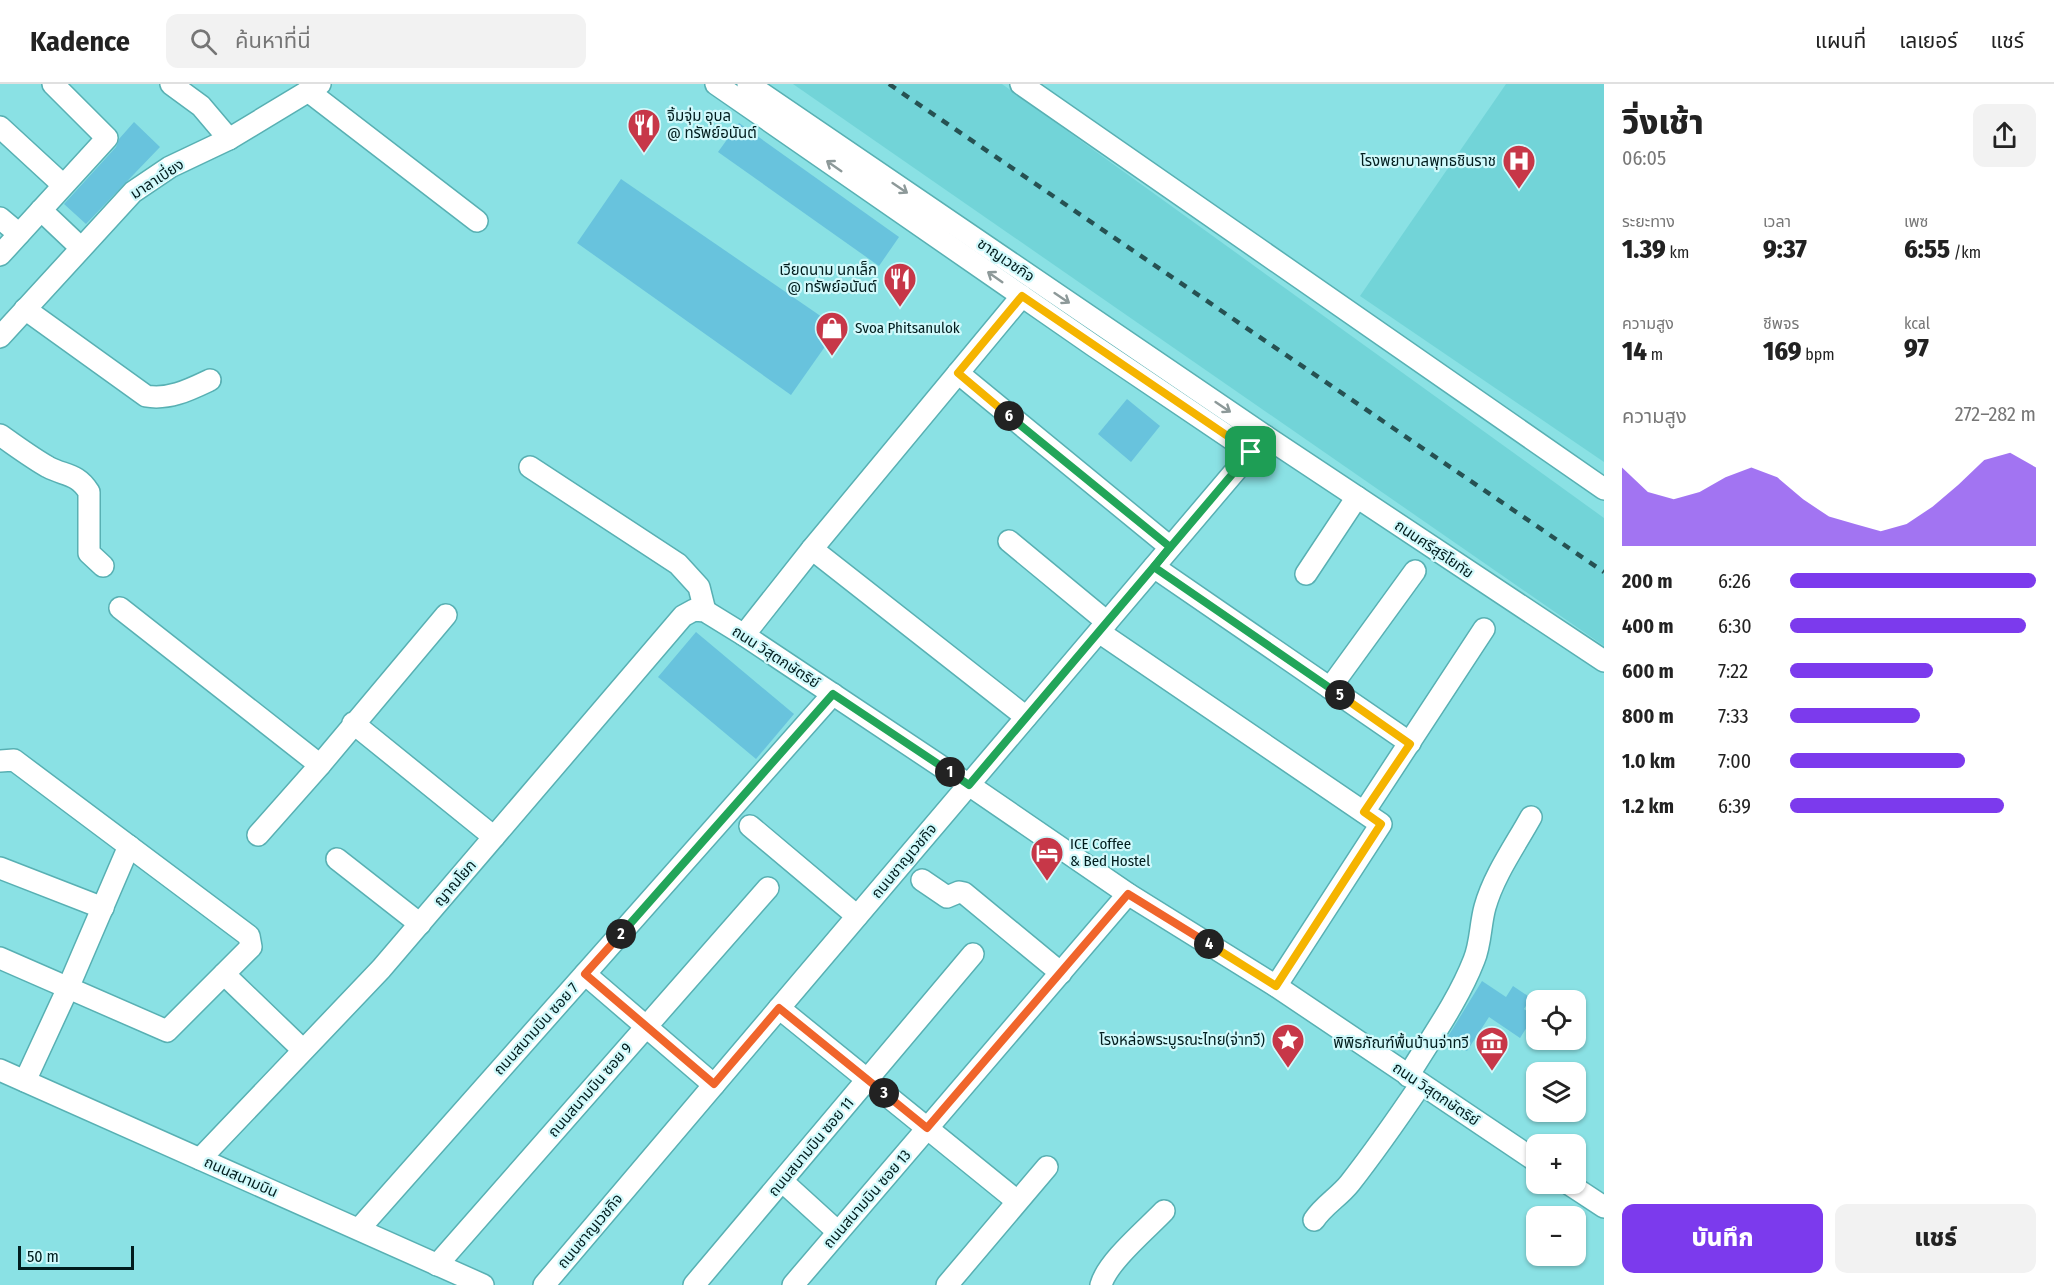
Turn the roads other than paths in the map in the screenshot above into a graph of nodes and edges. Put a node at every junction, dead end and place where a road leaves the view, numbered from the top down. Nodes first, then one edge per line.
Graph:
1 (53, 84) edge
2 (171, 84) edge
3 (748, 84) edge
4 (1021, 84) edge
5 (720, 85) edge
6 (314, 88) edge
7 (0, 127) edge
8 (229, 139) junction
9 (63, 185) junction
10 (41, 210) junction
11 (0, 219) edge
12 (477, 221) dead end
13 (19, 234) junction
14 (81, 247) junction
15 (0, 255) edge
16 (1022, 296) junction
17 (25, 309) junction
18 (0, 337) edge
19 (958, 373) junction
20 (210, 381) dead end
21 (0, 435) edge
22 (1258, 444) junction
23 (530, 467) dead end
24 (1604, 489) edge
25 (1357, 497) junction
26 (1009, 541) dead end
27 (1170, 547) junction
28 (812, 549) junction
29 (103, 566) dead end
30 (1154, 567) junction
31 (1415, 571) dead end
32 (1306, 574) dead end
33 (120, 608) dead end
34 (705, 611) junction
35 (446, 615) dead end
36 (1103, 627) junction
37 (1484, 629) dead end
38 (744, 635) junction
39 (1604, 661) edge
40 (1330, 688) junction
41 (833, 694) junction
42 (1026, 717) junction
43 (353, 723) junction
44 (1410, 744) junction
45 (0, 761) edge
46 (320, 765) junction
47 (969, 785) junction
48 (1364, 812) junction
49 (1531, 817) dead end
50 (750, 826) dead end
51 (258, 836) dead end
52 (494, 837) junction
53 (129, 846) junction
54 (337, 859) dead end
55 (0, 868) edge
56 (922, 880) dead end
57 (768, 888) dead end
58 (1128, 894) junction
59 (103, 908) junction
60 (857, 916) junction
61 (420, 924) junction
62 (973, 954) dead end
63 (0, 958) edge
64 (1060, 973) junction
65 (224, 974) junction
66 (585, 974) junction
67 (1276, 986) junction
68 (69, 988) junction
69 (779, 1008) junction
70 (646, 1026) junction
71 (303, 1050) junction
72 (0, 1070) edge
73 (867, 1079) junction
74 (1415, 1080) junction
75 (25, 1081) junction
76 (714, 1084) junction
77 (927, 1128) junction
78 (1526, 1154) edge
79 (200, 1159) junction
80 (1047, 1167) dead end
81 (782, 1181) junction
82 (1584, 1194) edge
83 (1017, 1202) junction
84 (1604, 1207) edge
85 (1164, 1211) dead end
86 (1314, 1220) dead end
87 (358, 1229) junction
88 (838, 1232) junction
89 (437, 1265) junction
90 (483, 1285) edge
91 (544, 1285) edge
92 (694, 1285) edge
93 (793, 1285) edge
94 (947, 1285) edge
95 (1101, 1285) edge

1 - 9 street
2 - 8 street
3 -> 22 street, ชาญเวชกิจ
4 - 24 street
16 -> 5 street
6 - 8 street, มาลาเบี่ยง
6 - 12 street
7 - 9 street
8 - 14 street, มาลาเบี่ยง
9 - 10 street
10 - 13 street
10 - 14 street
11 - 13 street
13 - 15 street
14 - 17 street, มาลาเบี่ยง
16 - 19 street
16 - 22 street
17 - 18 street, มาลาเบี่ยง
17 - 20 street
19 - 27 street
19 - 28 street
21 - 29 street
22 - 25 street, ถนนศรีสุริโยทัย
22 - 27 street, ถนนชาญเวชกิจ
23 - 34 street
25 - 32 street
25 - 39 street, ถนนศรีสุริโยทัย
26 - 36 street
27 - 30 street, ถนนชาญเวชกิจ
28 - 38 street
28 - 42 street
30 - 36 street, ถนนชาญเวชกิจ
30 - 40 street
31 - 40 street
33 - 46 street
34 - 38 street, ถนน วิสุตกษัตริย์
34 - 52 street, ญาณโยก
35 - 43 street
36 - 42 street, ถนนชาญเวชกิจ
36 - 48 street
37 - 44 street
38 - 41 street, ถนน วิสุตกษัตริย์
40 - 44 street
41 - 47 street, ถนน วิสุตกษัตริย์
41 - 66 street, ถนนสนามบิน ซอย 7
42 - 47 street, ถนนชาญเวชกิจ
43 - 46 street
43 - 52 street
44 - 48 street
45 - 53 street
46 - 51 street
47 - 58 street, ถนน วิสุตกษัตริย์
47 - 60 street, ถนนชาญเวชกิจ
48 - 67 street
49 - 74 street
50 - 60 street
52 - 61 street, ญาณโยก
53 - 59 street
53 - 65 street
54 - 61 street
55 - 59 street
56 - 64 street
57 - 70 street, ถนนสนามบิน ซอย 9
58 - 64 street, ถนนสนามบิน ซอย 13
58 - 67 street, ถนน วิสุตกษัตริย์
59 - 68 street
60 - 69 street, ถนนชาญเวชกิจ
61 - 71 street, ญาณโยก
62 - 73 street, ถนนสนามบิน ซอย 11
63 - 68 street
64 - 77 street, ถนนสนามบิน ซอย 13
65 - 68 street
65 - 71 street
66 - 70 street
66 - 87 street, ถนนสนามบิน ซอย 7
67 - 74 street, ถนน วิสุตกษัตริย์
68 - 75 street
69 - 73 street
69 - 76 street, ถนนชาญเวชกิจ
70 - 76 street
70 - 89 street, ถนนสนามบิน ซอย 9
71 - 79 street, ญาณโยก
72 - 75 street, ถนนสนามบิน
73 - 77 street
73 - 81 street, ถนนสนามบิน ซอย 11
74 - 78 street, ถนน วิสุตกษัตริย์
74 - 86 street
75 - 79 street, ถนนสนามบิน
76 - 91 street, ถนนชาญเวชกิจ
77 - 83 street
77 - 88 street, ถนนสนามบิน ซอย 13
79 - 87 street, ถนนสนามบิน
80 - 83 street
81 - 88 street
81 - 92 street, ถนนสนามบิน ซอย 11
82 - 84 street
83 - 94 street
85 - 95 street
87 - 89 street, ถนนสนามบิน
88 - 93 street, ถนนสนามบิน ซอย 13
89 - 90 street, ถนนสนามบิน

